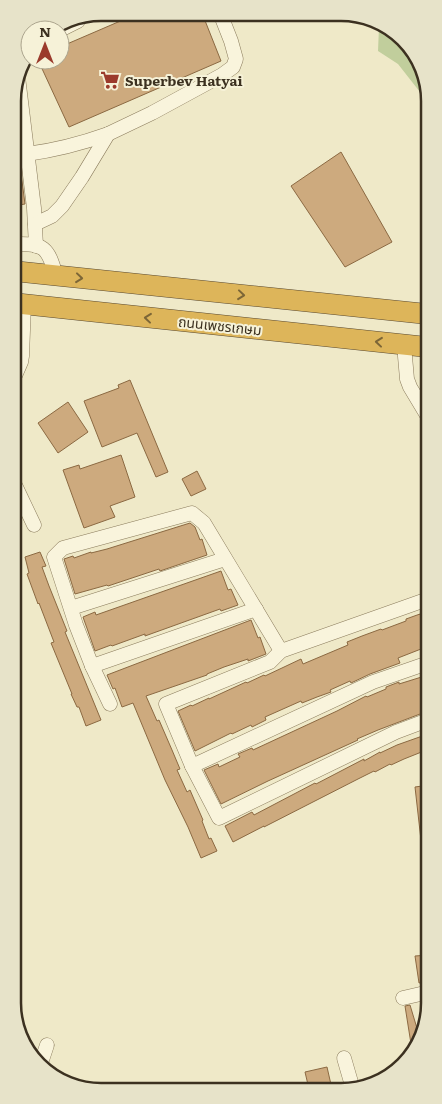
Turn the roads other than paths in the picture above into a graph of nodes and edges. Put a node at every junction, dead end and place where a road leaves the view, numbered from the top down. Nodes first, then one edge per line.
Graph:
1 (223, 21) edge
2 (21, 103) edge
3 (108, 134) junction
4 (27, 154) junction
5 (35, 224) junction
6 (21, 244) edge
7 (36, 246) junction
8 (21, 272) edge
9 (56, 276) junction
10 (21, 304) edge
11 (421, 313) edge
12 (21, 339) edge
13 (404, 345) junction
14 (421, 346) edge
15 (21, 362) edge
16 (421, 405) edge
17 (21, 498) edge
18 (34, 525) dead end
19 (225, 560) junction
20 (421, 601) edge
21 (71, 608) junction
22 (256, 609) junction
23 (281, 651) junction
24 (421, 665) edge
25 (92, 666) junction
26 (110, 704) dead end
27 (421, 723) edge
28 (192, 766) junction
29 (421, 994) edge
30 (403, 998) dead end
31 (47, 1045) dead end
32 (43, 1057) edge
33 (344, 1058) dead end
34 (351, 1082) edge

1 - 3 street
2 - 4 street
3 - 4 street
3 - 5 street
4 - 5 street
5 - 7 street
6 - 7 street
7 - 9 street
8 - 9 highway
9 -> 11 highway
13 -> 10 highway, ถนนเพชรเกษม
12 - 15 street
13 - 14 highway, ถนนเพชรเกษม
13 - 16 street
17 - 18 street
19 - 21 street
19 - 21 street
19 - 22 street
20 - 23 street
21 - 25 street
22 - 23 street
22 - 25 street
23 - 28 street
24 - 28 street
25 - 26 street
27 - 28 street
29 - 30 street
31 - 32 street
33 - 34 street

